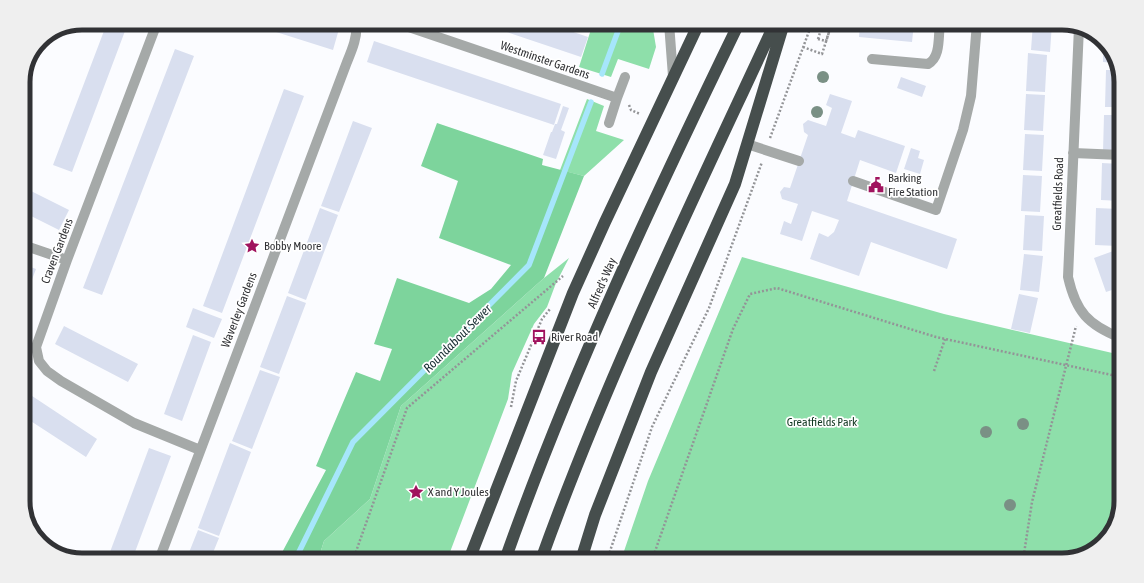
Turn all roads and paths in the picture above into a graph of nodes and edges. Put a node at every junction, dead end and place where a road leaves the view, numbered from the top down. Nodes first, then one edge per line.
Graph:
1 (154, 30) edge
2 (357, 30) edge
3 (418, 30) edge
4 (670, 30) edge
5 (696, 30) edge
6 (736, 30) edge
7 (772, 30) edge
8 (782, 30) edge
9 (809, 30) edge
10 (821, 30) edge
11 (830, 30) edge
12 (830, 30) edge
13 (939, 30) edge
14 (976, 30) edge
15 (1079, 33) edge
16 (802, 47) junction
17 (872, 59) dead end
18 (673, 76) junction
19 (625, 77) dead end
20 (617, 98) junction
21 (631, 110) dead end
22 (641, 114) dead end
23 (776, 122) dead end
24 (609, 123) dead end
25 (747, 144) junction
26 (1073, 153) junction
27 (1114, 155) edge
28 (799, 161) dead end
29 (756, 179) dead end
30 (853, 181) dead end
31 (30, 247) edge
32 (67, 260) junction
33 (566, 274) dead end
34 (1080, 310) junction
35 (542, 319) dead end
36 (1114, 335) edge
37 (945, 339) junction
38 (1067, 365) junction
39 (934, 371) dead end
40 (1114, 375) edge
41 (516, 381) dead end
42 (200, 450) junction
43 (162, 553) edge
44 (356, 553) edge
45 (473, 553) edge
46 (508, 553) edge
47 (544, 553) edge
48 (583, 553) edge
49 (609, 553) edge
50 (654, 553) edge
51 (1024, 553) edge

1 - 32 street, Craven Gardens
2 - 42 street, Waverley Gardens
3 - 20 street, Westminster Gardens
4 - 18 street
5 - 18 highway
6 - 46 highway, Alfred's Way
7 - 47 highway
8 - 25 highway
9 - 16 path
10 - 12 path, bridge
11 - 16 path, bridge
13 - 17 street
14 - 30 street
15 - 26 street, Greatfields Road
16 - 23 path
18 - 45 highway
19 - 20 street
20 - 24 street
21 - 22 path
25 - 28 street
25 - 48 highway
26 - 27 street
26 - 34 street, Greatfields Road
29 - 49 path
31 - 32 street
32 - 42 street, Craven Gardens
33 - 44 path
34 - 36 street, Greatfields Road
34 - 38 path
35 - 41 path
37 - 38 path
37 - 39 path
37 - 50 path
38 - 40 path
38 - 51 path
42 - 43 street, Waverley Gardens

